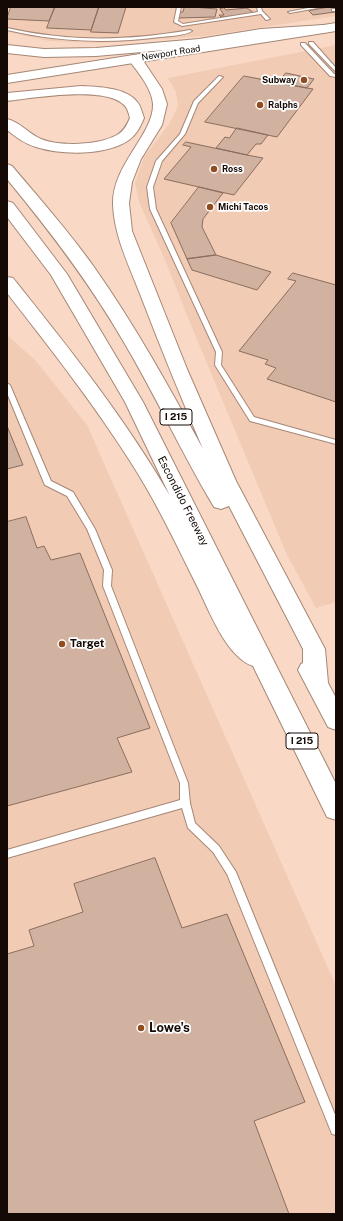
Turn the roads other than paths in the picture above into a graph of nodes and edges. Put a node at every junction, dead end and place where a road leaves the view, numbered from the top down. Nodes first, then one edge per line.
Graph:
1 (179, 7) edge
2 (260, 7) edge
3 (286, 7) edge
4 (321, 7) edge
5 (261, 13) junction
6 (292, 14) junction
7 (311, 14) dead end
8 (268, 19) dead end
9 (330, 28) edge
10 (7, 29) edge
11 (190, 31) dead end
12 (336, 39) edge
13 (307, 44) junction
14 (7, 49) edge
15 (138, 64) junction
16 (336, 71) edge
17 (334, 76) edge
18 (221, 77) dead end
19 (7, 78) edge
20 (8, 95) edge
21 (7, 123) edge
22 (7, 169) edge
23 (7, 206) edge
24 (7, 282) edge
25 (7, 385) edge
26 (336, 442) edge
27 (269, 673) junction
28 (316, 683) junction
29 (336, 720) edge
30 (185, 803) junction
31 (336, 809) edge
32 (7, 854) edge
33 (336, 1130) edge

1 - 5 lane
2 - 5 lane
3 - 6 lane
4 - 6 lane
5 - 8 lane
6 - 7 lane
9 - 14 main road
9 - 15 main road, Newport Road
10 - 11 lane
12 - 13 main road, Newport Road
13 - 15 main road, Newport Road
13 - 16 lane
13 - 17 lane
15 - 19 main road, Newport Road
15 - 20 main road, Newport Road
15 - 28 main road
18 - 26 lane
20 - 21 main road
22 - 28 main road, I 215
23 - 27 main road, Escondido Freeway / I 215
24 - 27 main road
25 - 30 lane
27 - 31 main road, Escondido Freeway / I 215
28 - 29 main road, I 215
30 - 32 lane
30 - 33 lane

